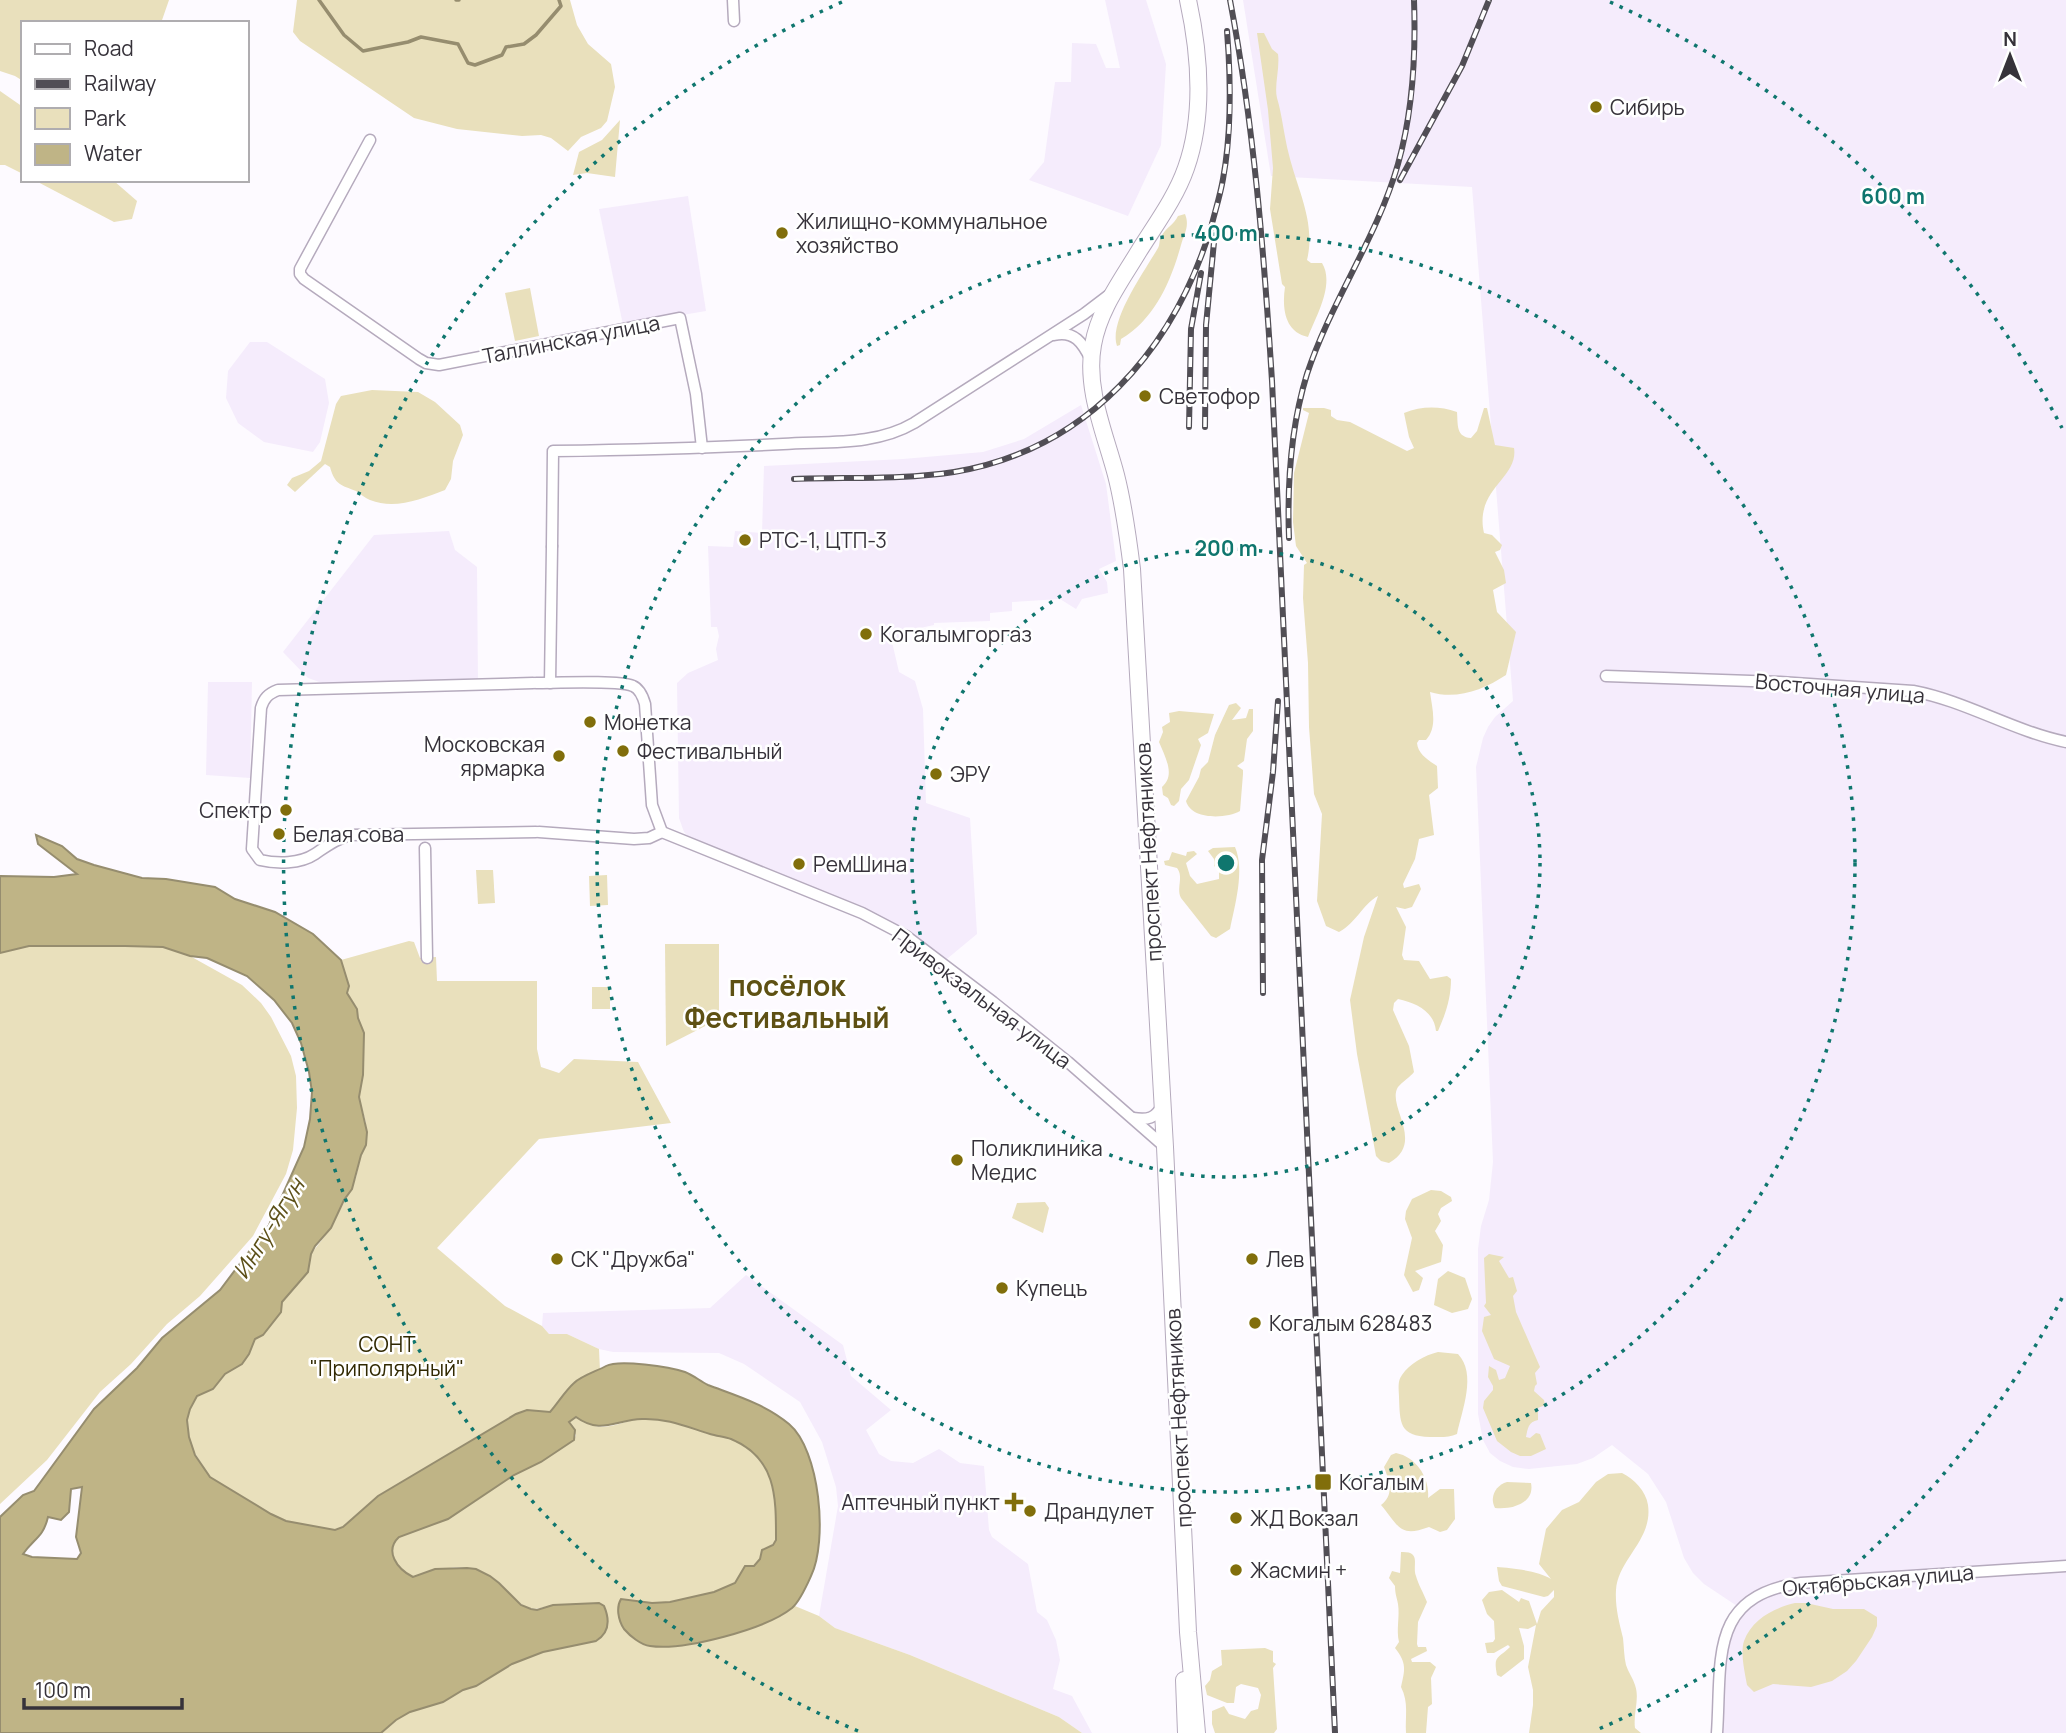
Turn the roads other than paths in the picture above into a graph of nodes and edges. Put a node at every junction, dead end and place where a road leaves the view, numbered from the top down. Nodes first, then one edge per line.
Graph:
1 (733, 0) edge
2 (1188, 0) edge
3 (734, 21) dead end
4 (370, 140) dead end
5 (1116, 289) junction
6 (1051, 335) junction
7 (1091, 361) junction
8 (702, 448) junction
9 (1606, 676) dead end
10 (550, 683) junction
11 (2066, 742) edge
12 (662, 832) junction
13 (425, 834) junction
14 (427, 958) dead end
15 (1162, 1104) junction
16 (1133, 1118) junction
17 (1165, 1147) junction
18 (2066, 1566) edge
19 (1188, 1632) junction
20 (1186, 1733) edge
21 (1197, 1733) edge
22 (1717, 1733) edge

1 - 3 street
2 - 5 main road, проспект Нефтяников
4 - 8 street, Таллинская улица
5 - 6 street
5 - 7 main road, проспект Нефтяников
6 - 7 street
6 - 8 street
7 - 15 main road, проспект Нефтяников
8 - 10 street
9 - 11 street, Восточная улица
10 - 12 street
10 - 13 street
12 - 13 street
12 - 16 street, Привокзальная улица
13 - 14 street
15 - 16 street
15 - 17 main road, проспект Нефтяников
16 - 17 street, Привокзальная улица
17 - 19 main road, проспект Нефтяников
18 - 22 street, Октябрьская улица
19 - 20 main road
19 - 21 main road, проспект Нефтяников

